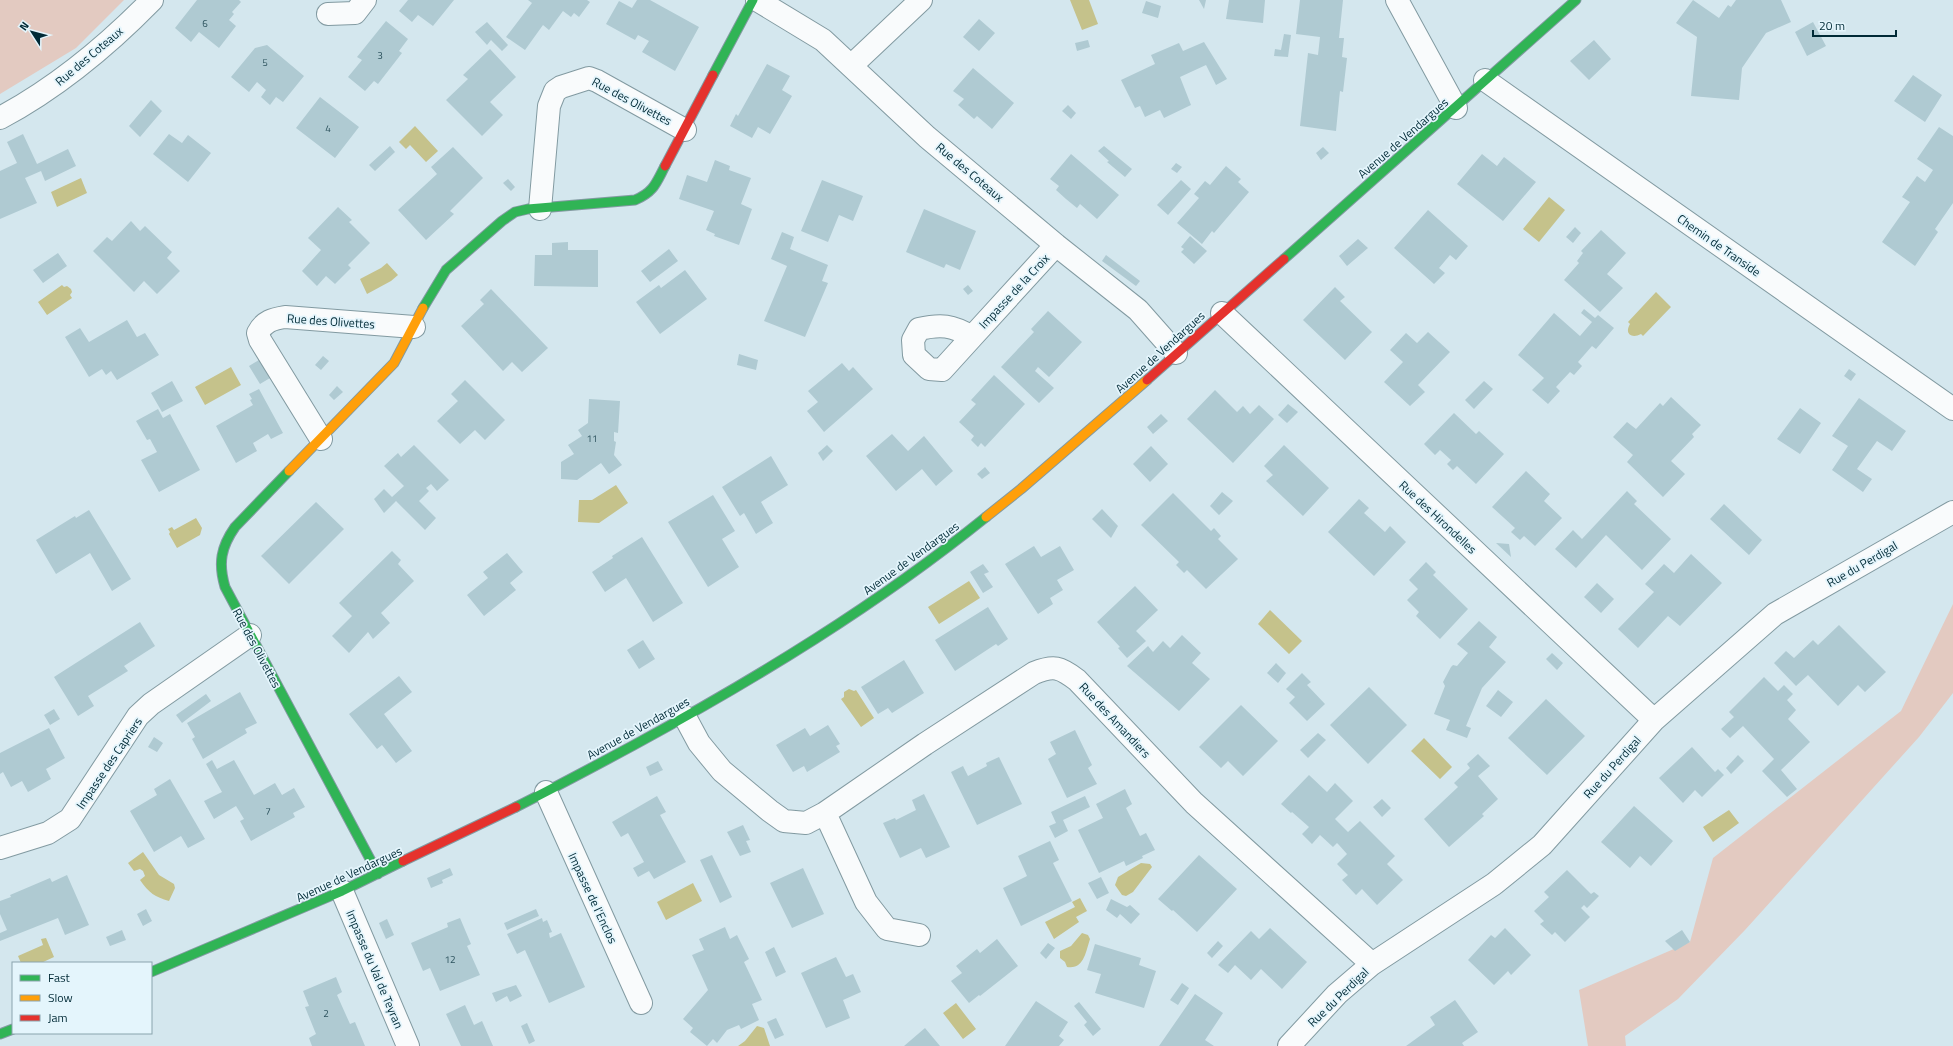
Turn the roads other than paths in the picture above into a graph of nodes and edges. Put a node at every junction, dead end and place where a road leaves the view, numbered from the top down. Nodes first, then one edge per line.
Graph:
1 (152, 0) edge
2 (365, 0) edge
3 (753, 0) edge
4 (757, 0) edge
5 (920, 0) edge
6 (1397, 0) edge
7 (1576, 0) edge
8 (328, 14) dead end
9 (851, 66) junction
10 (1485, 80) junction
11 (1456, 108) junction
12 (0, 118) edge
13 (685, 130) junction
14 (540, 208) junction
15 (1056, 245) junction
16 (1222, 313) junction
17 (414, 327) junction
18 (972, 336) dead end
19 (1176, 353) junction
20 (1953, 409) edge
21 (321, 439) junction
22 (1953, 512) edge
23 (250, 635) junction
24 (685, 717) junction
25 (1654, 720) junction
26 (546, 792) junction
27 (824, 813) junction
28 (0, 848) edge
29 (378, 874) junction
30 (342, 891) junction
31 (920, 935) dead end
32 (1372, 964) junction
33 (152, 972) edge
34 (641, 1003) dead end
35 (12, 1029) edge
36 (0, 1034) edge
37 (408, 1046) edge
38 (1289, 1046) edge

1 - 12 street, Rue des Coteaux
2 - 8 street
3 - 13 street, Rue des Olivettes
4 - 9 street, Rue des Coteaux
5 - 9 street
6 - 11 street
7 - 10 street, Avenue de Vendargues
9 - 15 street, Rue des Coteaux
10 - 11 street, Avenue de Vendargues
10 - 20 street, Chemin de Transide
11 - 16 street, Avenue de Vendargues
13 - 14 street, Rue des Olivettes
13 - 14 street, Rue des Olivettes
14 - 17 street, Rue des Olivettes
15 - 18 street, Impasse de la Croix
15 - 19 street, Rue des Coteaux
16 - 19 street, Avenue de Vendargues
16 - 25 street, Rue des Hirondelles
17 - 21 street, Rue des Olivettes
17 - 21 street, Rue des Olivettes
19 - 24 street, Avenue de Vendargues
21 - 23 street, Rue des Olivettes
22 - 25 street, Rue du Perdigal
23 - 28 street, Impasse des Capriers
23 - 29 street, Rue des Olivettes
24 - 26 street, Avenue de Vendargues
24 - 27 street, Rue des Amandiers
25 - 32 street, Rue du Perdigal
26 - 29 street, Avenue de Vendargues
26 - 34 street, Impasse de l'Enclos
27 - 31 street
27 - 32 street, Rue des Amandiers
29 - 30 street, Avenue de Vendargues
30 - 33 street, Avenue de Vendargues
30 - 37 street, Impasse du Val de Teyran
32 - 38 street, Rue du Perdigal
35 - 36 street

